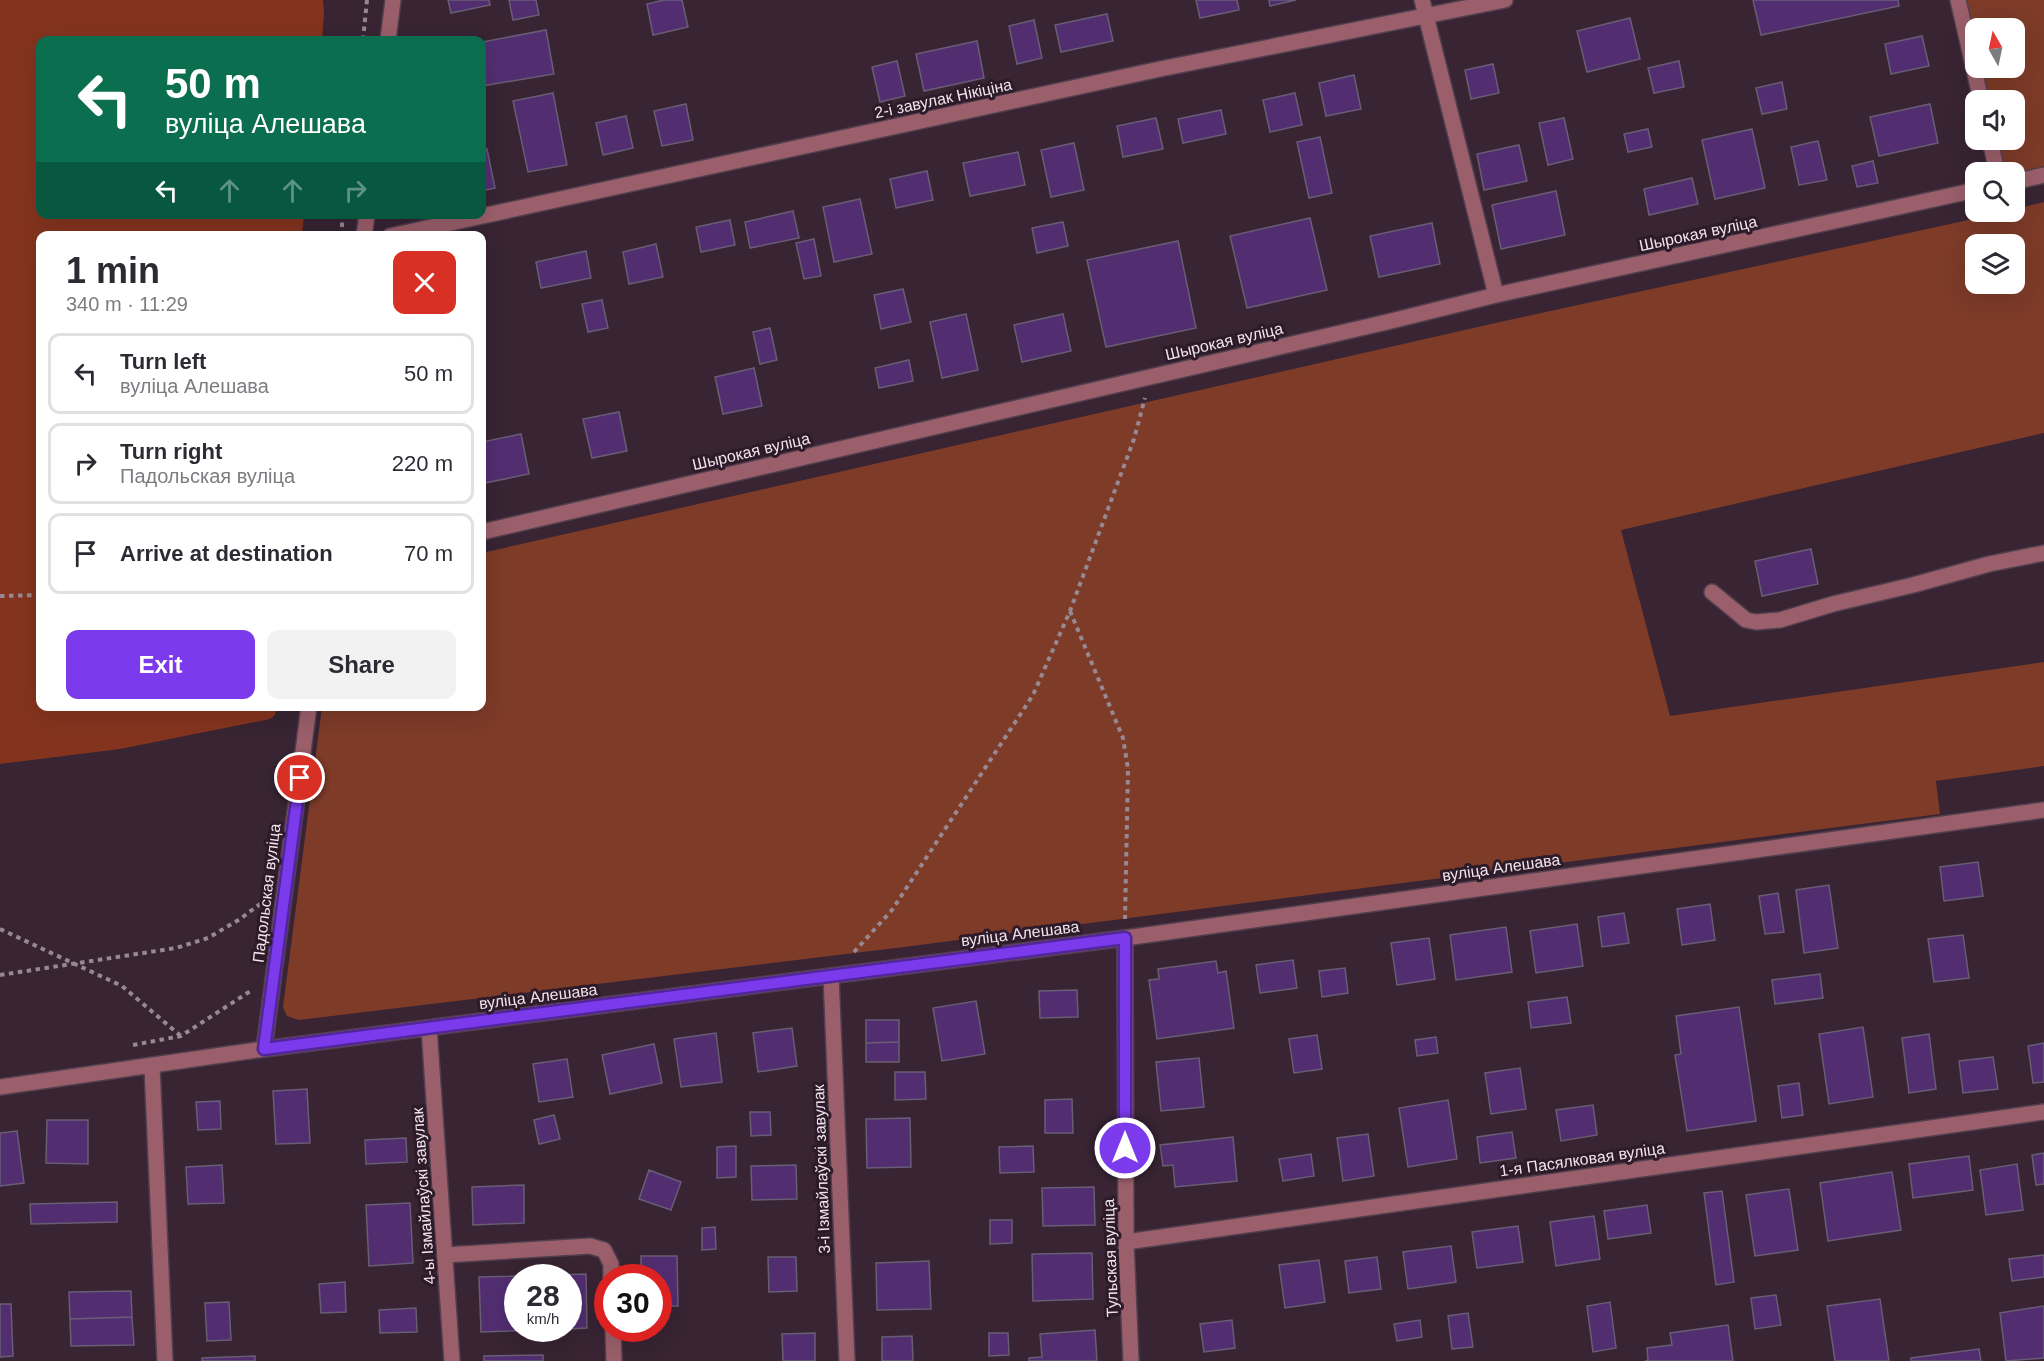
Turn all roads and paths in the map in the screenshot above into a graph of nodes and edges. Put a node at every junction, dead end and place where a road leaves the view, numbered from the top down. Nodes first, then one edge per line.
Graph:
1 (367, 0) edge
2 (393, 0) edge
3 (1422, 0) edge
4 (1504, 0) edge
5 (1958, 0) edge
6 (1426, 17) junction
7 (363, 36) edge
8 (388, 36) edge
9 (1979, 90) edge
10 (2044, 175) edge
11 (2025, 179) edge
12 (1965, 192) edge
13 (486, 215) edge
14 (468, 219) edge
15 (413, 231) edge
16 (1496, 295) junction
17 (1151, 377) junction
18 (486, 531) edge
19 (2044, 552) edge
20 (1712, 592) dead end
21 (36, 595) edge
22 (0, 596) edge
23 (1070, 611) junction
24 (308, 711) edge
25 (2044, 810) edge
26 (267, 909) dead end
27 (0, 929) edge
28 (1125, 938) junction
29 (73, 965) junction
30 (0, 975) edge
31 (831, 975) junction
32 (256, 987) dead end
33 (429, 1028) junction
34 (181, 1036) junction
35 (264, 1049) junction
36 (201, 1058) junction
37 (152, 1066) junction
38 (129, 1069) junction
39 (0, 1087) edge
40 (2044, 1112) edge
41 (1126, 1242) junction
42 (445, 1255) junction
43 (610, 1264) edge
44 (613, 1342) edge
45 (165, 1361) edge
46 (452, 1361) edge
47 (614, 1361) edge
48 (847, 1361) edge
49 (1131, 1361) edge

1 - 7 path
2 - 8 street
3 - 6 street
4 - 6 street, 2-і завулак Нікіціна
5 - 9 street
6 - 13 street, 2-і завулак Нікіціна
6 - 16 street
10 - 11 street
12 - 16 street, Шырокая вуліца
14 - 15 street, 2-і завулак Нікіціна
16 - 17 street, Шырокая вуліца
17 - 18 street, Шырокая вуліца
17 - 23 path
19 - 20 street
21 - 22 path
23 - 28 path
23 - 31 path
24 - 35 street, Падольская вуліца
25 - 28 street, вуліца Алешава
26 - 29 path
27 - 29 path
28 - 31 street, вуліца Алешава
28 - 41 street, Тульская вуліца
29 - 30 path
29 - 34 path
31 - 33 street, вуліца Алешава
31 - 48 street, 3-і Ізмайлаўскі завулак
32 - 34 path
33 - 35 street, вуліца Алешава
33 - 42 street, 4-ы Ізмайлаўскі завулак
34 - 36 path
34 - 38 path
35 - 36 street, вуліца Алешава
36 - 37 street, вуліца Алешава
37 - 38 street, вуліца Алешава
37 - 45 street
38 - 39 street, вуліца Алешава
40 - 41 street, 1-я Пасялковая вуліца
41 - 49 street, Тульская вуліца
42 - 43 street
42 - 46 street, 4-ы Ізмайлаўскі завулак
44 - 47 street

